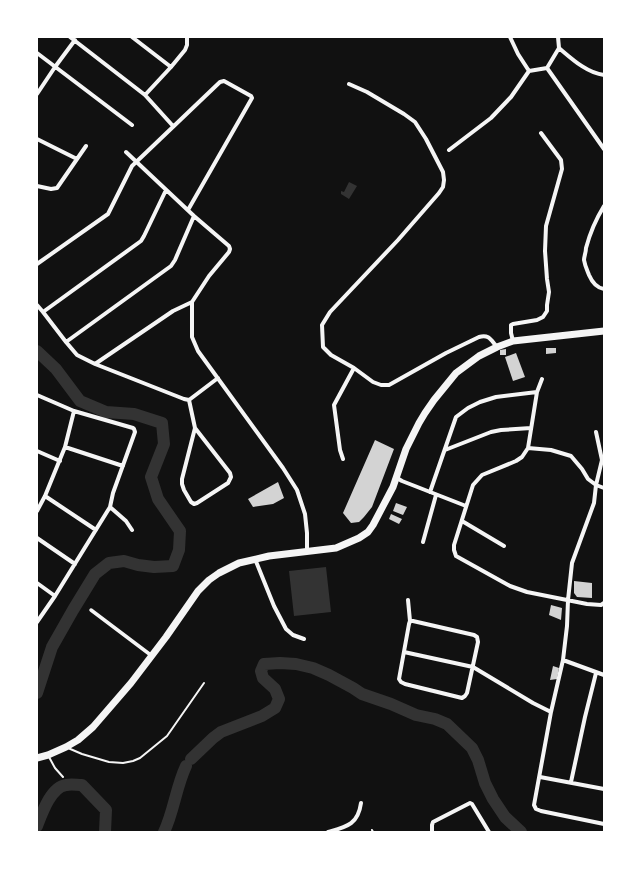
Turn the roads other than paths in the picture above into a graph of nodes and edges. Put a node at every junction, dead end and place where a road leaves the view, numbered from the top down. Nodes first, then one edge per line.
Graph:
1 (70, 37) edge
2 (132, 37) edge
3 (187, 37) edge
4 (510, 37) edge
5 (558, 37) edge
6 (75, 40) junction
7 (559, 48) junction
8 (37, 53) edge
9 (55, 67) junction
10 (171, 67) junction
11 (547, 68) junction
12 (529, 71) junction
13 (604, 75) edge
14 (349, 84) dead end
15 (37, 94) edge
16 (145, 95) junction
17 (132, 125) dead end
18 (173, 126) junction
19 (541, 133) dead end
20 (37, 139) edge
21 (86, 146) dead end
22 (604, 149) edge
23 (449, 150) dead end
24 (126, 152) dead end
25 (77, 159) junction
26 (136, 161) junction
27 (37, 186) edge
28 (166, 190) junction
29 (604, 206) edge
30 (188, 210) junction
31 (194, 216) junction
32 (37, 264) edge
33 (604, 289) edge
34 (192, 302) junction
35 (37, 306) edge
36 (44, 312) junction
37 (604, 331) edge
38 (513, 341) junction
39 (66, 342) junction
40 (497, 347) junction
41 (95, 364) junction
42 (354, 368) junction
43 (218, 378) junction
44 (542, 379) dead end
45 (538, 392) junction
46 (37, 394) edge
47 (189, 400) junction
48 (74, 411) junction
49 (195, 428) junction
50 (531, 428) junction
51 (596, 432) dead end
52 (65, 447) junction
53 (528, 448) junction
54 (445, 450) junction
55 (37, 451) edge
56 (343, 459) dead end
57 (60, 461) junction
58 (123, 466) junction
59 (397, 478) junction
60 (596, 485) junction
61 (604, 488) edge
62 (430, 492) junction
63 (436, 495) junction
64 (45, 496) junction
65 (466, 506) junction
66 (110, 507) junction
67 (37, 511) edge
68 (462, 521) junction
69 (96, 530) junction
70 (132, 530) dead end
71 (37, 538) edge
72 (423, 542) dead end
73 (504, 546) dead end
74 (307, 552) junction
75 (255, 559) junction
76 (75, 564) junction
77 (37, 583) edge
78 (55, 596) junction
79 (408, 600) dead end
80 (568, 600) junction
81 (604, 604) edge
82 (91, 610) dead end
83 (410, 621) junction
84 (37, 622) edge
85 (304, 639) dead end
86 (404, 652) junction
87 (152, 656) junction
88 (563, 660) junction
89 (473, 667) junction
90 (596, 673) junction
91 (604, 675) edge
92 (204, 683) dead end
93 (551, 712) junction
94 (66, 747) junction
95 (48, 755) junction
96 (37, 758) edge
97 (63, 777) dead end
98 (540, 777) junction
99 (571, 782) junction
100 (604, 787) edge
101 (361, 803) dead end
102 (604, 824) edge
103 (328, 832) edge
104 (432, 832) edge
105 (489, 832) edge

1 - 6 street
2 - 10 street
3 - 10 street
4 - 12 street
5 - 7 street
6 - 9 street
6 - 16 street
7 - 11 street
7 - 13 street
8 - 9 street
9 - 15 street
9 - 17 street
10 - 16 street
11 - 12 street
11 - 22 street
12 - 23 street
14 - 42 street
16 - 18 street
18 - 26 street
18 - 30 street
19 - 38 street
20 - 25 street
21 - 25 street
24 - 26 street
25 - 27 street
26 - 28 street
26 - 32 street
28 - 30 street
28 - 36 street
29 - 33 street
30 - 31 street
31 - 34 street
31 - 39 street
34 - 41 street
34 - 43 street
35 - 36 street
36 - 39 street
37 - 38 main road
38 - 40 main road
39 - 41 street
40 - 42 street
40 - 59 main road
41 - 47 street
42 - 56 street
43 - 47 street
43 - 74 street
44 - 45 street
45 - 50 street
45 - 54 street
46 - 48 street
47 - 49 street
48 - 52 street
48 - 58 street
49 - 49 street
50 - 53 street
50 - 54 street
51 - 60 street
52 - 57 street
52 - 58 street
53 - 60 street
53 - 65 street
54 - 62 street
55 - 57 street
57 - 64 street
58 - 66 street
59 - 62 street
59 - 74 main road
60 - 61 street
60 - 80 street
62 - 63 street
63 - 65 street
63 - 72 street
64 - 67 street
64 - 69 street
65 - 68 street
66 - 69 street
66 - 70 street
68 - 73 street
68 - 80 street
69 - 76 street
71 - 76 street
74 - 75 main road
75 - 85 street
75 - 87 main road
76 - 78 street
77 - 78 street
78 - 84 street
79 - 83 street
80 - 81 street
80 - 88 street
82 - 87 street
83 - 86 street
83 - 89 street
86 - 89 street
86 - 89 street
87 - 94 main road
88 - 90 street
88 - 93 street
89 - 93 street
90 - 91 street
90 - 99 street
92 - 94 lane
93 - 98 street
94 - 95 main road
95 - 96 main road
95 - 97 lane
98 - 99 street
98 - 102 street
99 - 100 street
101 - 103 street
104 - 105 street

